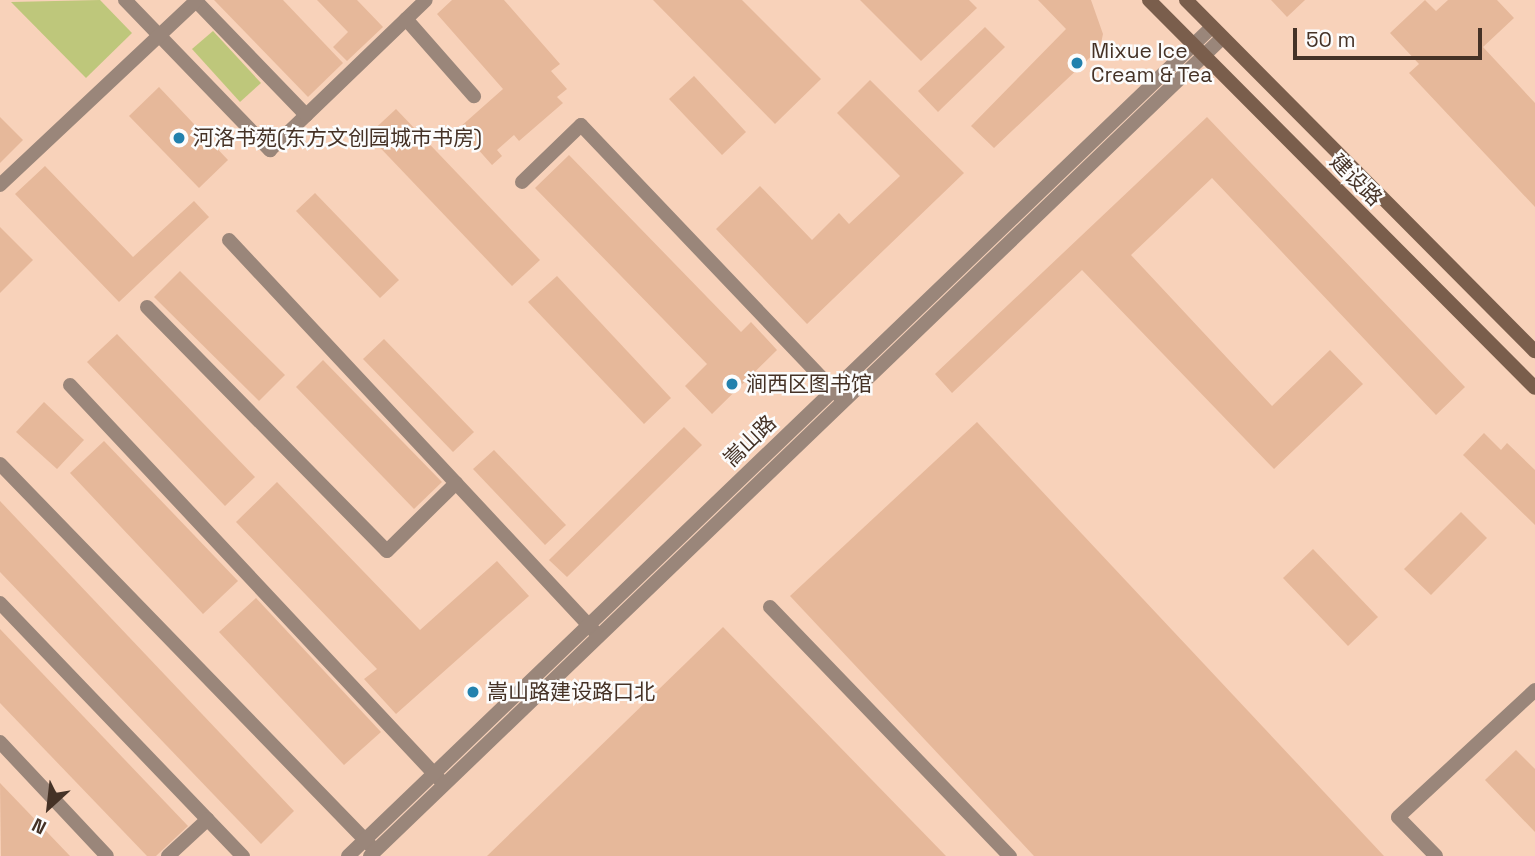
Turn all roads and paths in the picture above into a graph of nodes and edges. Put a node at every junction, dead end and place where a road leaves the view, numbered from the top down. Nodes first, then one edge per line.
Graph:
1 (125, 0) edge
2 (195, 0) edge
3 (426, 0) edge
4 (1149, 0) edge
5 (1186, 0) edge
6 (406, 19) junction
7 (1217, 33) junction
8 (159, 35) junction
9 (1198, 51) junction
10 (474, 96) dead end
11 (306, 115) junction
12 (522, 182) dead end
13 (0, 185) edge
14 (229, 240) dead end
15 (147, 307) dead end
16 (1535, 351) edge
17 (70, 385) dead end
18 (1535, 388) edge
19 (834, 390) junction
20 (844, 401) junction
21 (0, 464) edge
22 (456, 484) junction
23 (0, 603) edge
24 (770, 607) dead end
25 (589, 625) junction
26 (599, 636) junction
27 (1535, 690) edge
28 (0, 742) edge
29 (435, 773) junction
30 (445, 785) junction
31 (208, 819) junction
32 (370, 849) edge
33 (107, 856) edge
34 (169, 856) edge
35 (243, 856) edge
36 (348, 856) edge
37 (1010, 856) edge
38 (1436, 856) edge

1 - 8 street
2 - 8 street
2 - 11 street
3 - 6 street
4 - 9 street, 建设路
5 - 7 street, 建设路
6 - 10 street
6 - 11 street
7 - 9 street, 嵩山路
7 - 16 street, 建设路
8 - 11 street
8 - 13 street
9 - 18 street, 建设路
9 - 19 street, 嵩山路
9 - 20 street, 嵩山路
12 - 19 street
14 - 22 street
15 - 22 street
17 - 29 street
19 - 20 street
19 - 25 street, 嵩山路
20 - 26 street, 嵩山路
21 - 32 street
22 - 25 street
23 - 31 street
24 - 37 street
25 - 26 street
25 - 29 street, 嵩山路
26 - 30 street, 嵩山路
27 - 38 street
28 - 33 street
29 - 30 street
29 - 32 street, 嵩山路
30 - 32 street, 嵩山路
31 - 34 street
31 - 35 street
32 - 36 street, 嵩山路

